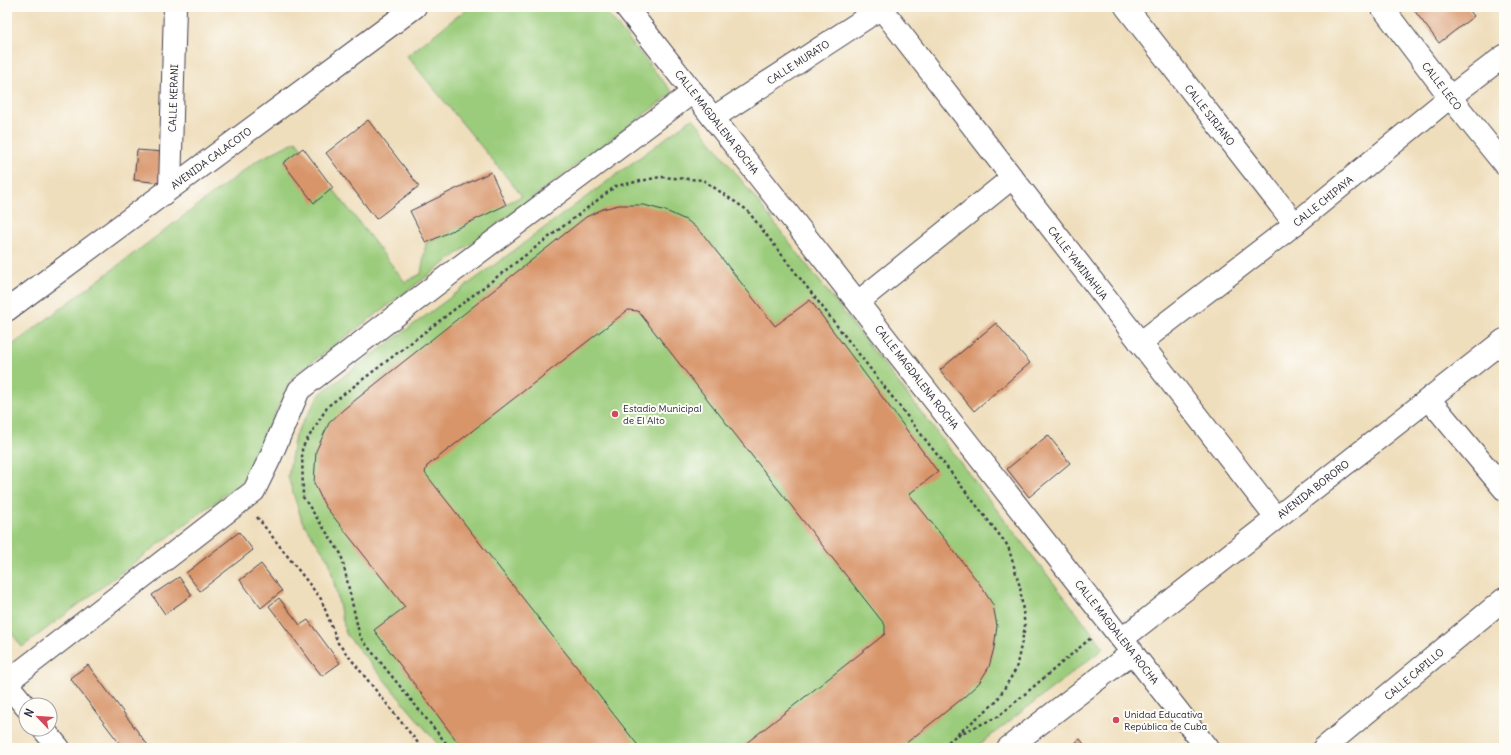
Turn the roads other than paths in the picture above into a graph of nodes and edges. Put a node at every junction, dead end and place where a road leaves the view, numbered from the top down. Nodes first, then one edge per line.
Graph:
1 (175, 7) edge
2 (415, 7) edge
3 (626, 7) edge
4 (1126, 7) edge
5 (1382, 7) edge
6 (882, 8) edge
7 (1504, 56) edge
8 (693, 92) junction
9 (1450, 97) junction
10 (713, 118) junction
11 (1504, 164) edge
12 (1012, 178) junction
13 (170, 188) junction
14 (1295, 224) junction
15 (858, 302) junction
16 (7, 310) edge
17 (1504, 340) edge
18 (1140, 343) junction
19 (1429, 399) junction
20 (1504, 489) edge
21 (1276, 518) junction
22 (1504, 599) edge
23 (1121, 638) junction
24 (7, 683) edge
25 (18, 697) edge
26 (50, 737) edge
27 (59, 748) edge
28 (1008, 748) edge
29 (1207, 748) edge
30 (1324, 748) edge

1 - 13 street, CALLE KERANI
2 - 13 street, AVENIDA CALACOTO
3 - 8 street, CALLE MAGDALENA ROCHA
4 - 14 street, CALLE SIRIANO
5 - 9 street, CALLE LECO
6 - 10 street, CALLE MURATO
6 - 12 street, CALLE YAMINAHUA
7 - 9 street, CALLE CHIPAYA
8 - 10 street, CALLE MAGDALENA ROCHA
8 - 24 street
9 - 11 street, CALLE LECO
9 - 14 street, CALLE CHIPAYA
10 - 15 street, CALLE MAGDALENA ROCHA
12 - 15 street
12 - 18 street, CALLE YAMINAHUA
13 - 16 street, AVENIDA CALACOTO
14 - 18 street, CALLE CHIPAYA
15 - 23 street, CALLE MAGDALENA ROCHA
17 - 19 street, AVENIDA BORORO
18 - 21 street, CALLE YAMINAHUA
19 - 20 street
19 - 21 street, AVENIDA BORORO
21 - 23 street, AVENIDA BORORO
22 - 30 street, CALLE CAPILLO
23 - 28 street, AVENIDA BORORO
23 - 29 street, CALLE MAGDALENA ROCHA
24 - 25 street
26 - 27 street

